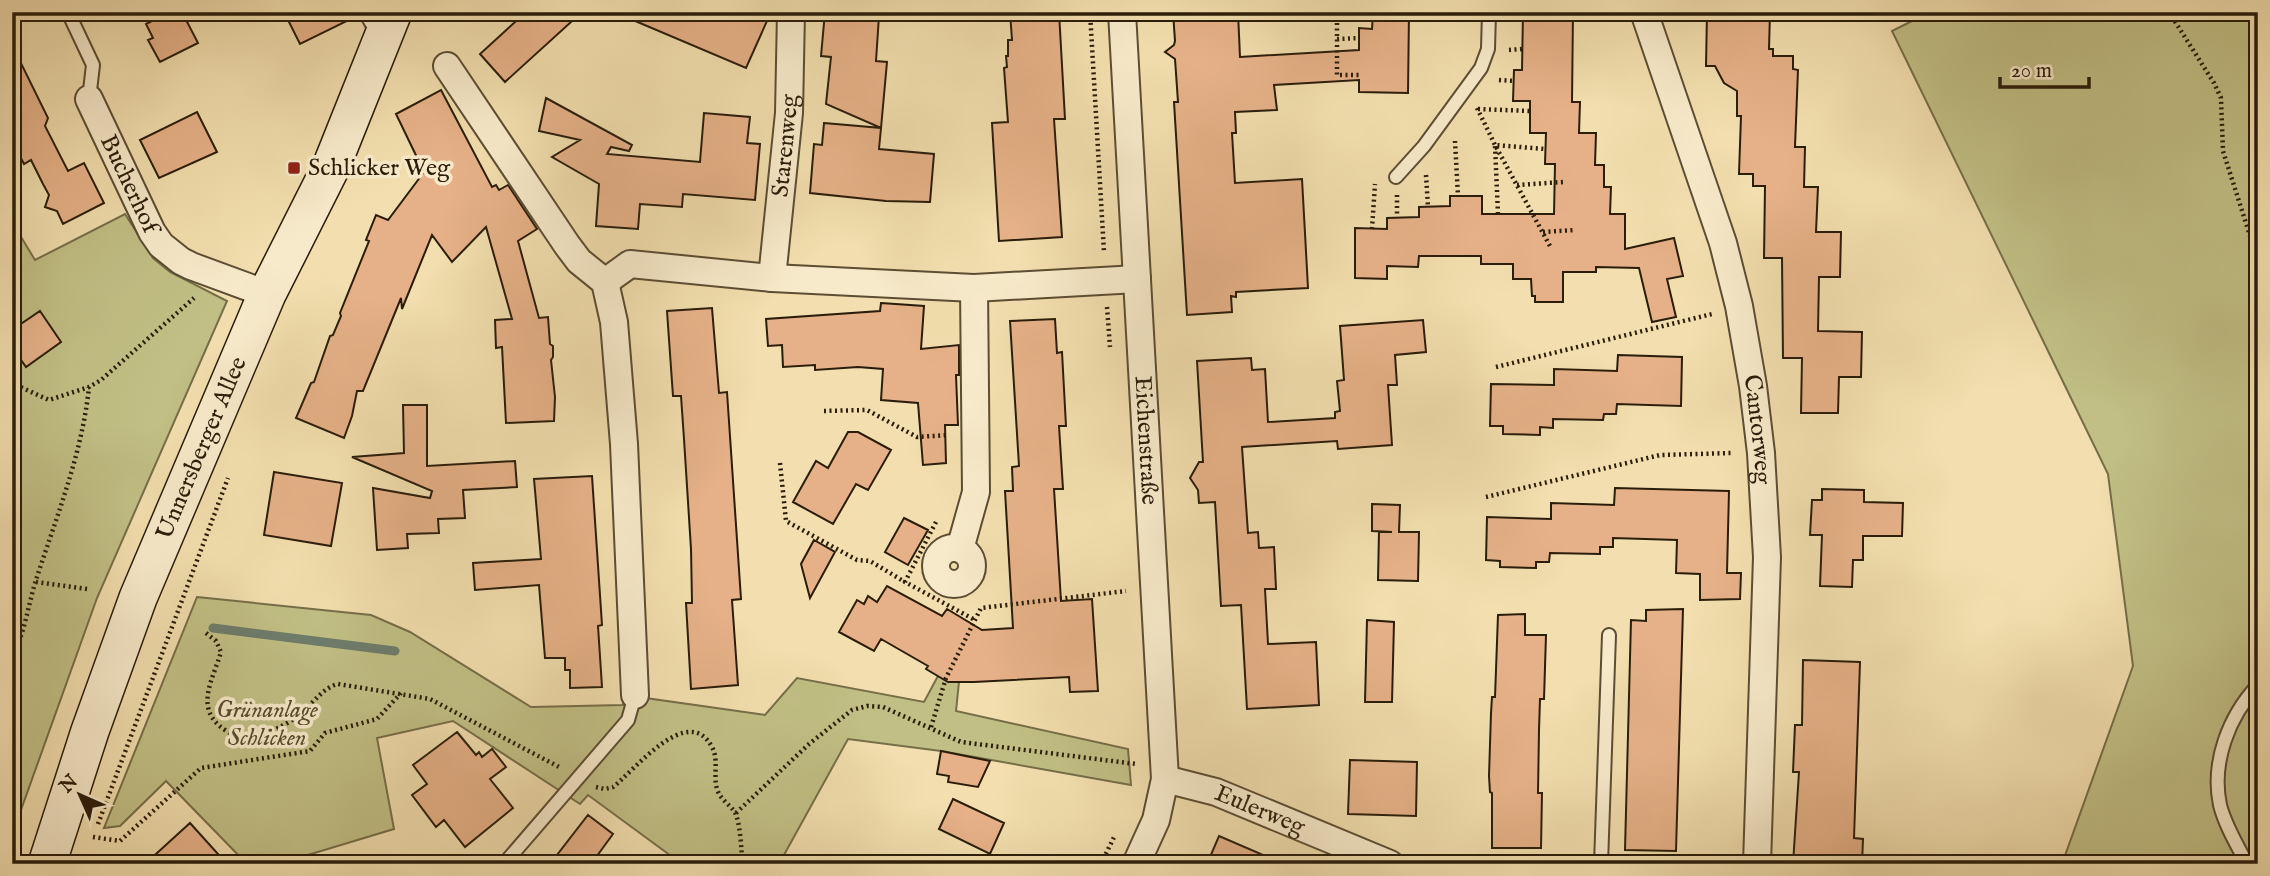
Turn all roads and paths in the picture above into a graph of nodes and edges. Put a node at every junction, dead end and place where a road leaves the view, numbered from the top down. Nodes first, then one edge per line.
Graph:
1 (68, 12) edge
2 (791, 12) edge
3 (1122, 12) edge
4 (1336, 12) edge
5 (1489, 12) edge
6 (1644, 12) edge
7 (2169, 12) edge
8 (380, 22) edge
9 (1359, 38) dead end
10 (1337, 40) junction
11 (447, 66) dead end
12 (1359, 75) dead end
13 (1465, 90) junction
14 (89, 99) joint
15 (1454, 105) junction
16 (1478, 109) junction
17 (1530, 111) dead end
18 (1495, 145) junction
19 (1545, 149) dead end
20 (1396, 177) joint
21 (1563, 182) dead end
22 (1517, 185) junction
23 (1458, 196) dead end
24 (1497, 214) dead end
25 (1372, 229) dead end
26 (1575, 230) dead end
27 (1543, 232) junction
28 (1550, 246) dead end
29 (2258, 261) edge
30 (772, 278) junction
31 (1137, 279) junction
32 (605, 282) junction
33 (974, 288) junction
34 (204, 289) dead end
35 (267, 294) junction
36 (1695, 319) dead end
37 (1496, 366) dead end
38 (16, 385) dead end
39 (89, 387) junction
40 (824, 411) dead end
41 (974, 433) junction
42 (1715, 453) dead end
43 (780, 463) dead end
44 (232, 468) dead end
45 (1486, 497) dead end
46 (960, 549) dead end
47 (36, 582) junction
48 (905, 582) dead end
49 (1156, 588) junction
50 (87, 589) dead end
51 (206, 633) dead end
52 (1609, 635) dead end
53 (12, 657) edge
54 (2258, 685) edge
55 (402, 693) junction
56 (635, 695) joint
57 (930, 727) junction
58 (1138, 775) dead end
59 (579, 778) junction
60 (1166, 779) junction
61 (736, 813) junction
62 (1118, 830) dead end
63 (47, 864) edge
64 (504, 864) edge
65 (742, 864) edge
66 (1101, 864) edge
67 (1136, 864) edge
68 (1390, 864) edge
69 (1601, 864) edge
70 (1757, 864) edge
71 (2247, 864) edge

1 - 14 lane, Bucherhof
2 - 30 street, Starenweg
3 - 31 street, Eichenstraße
4 - 10 path
5 - 13 lane
6 - 70 street, Cantorweg
7 - 29 path
8 - 35 main road, Unnersberger Allee
9 - 10 path
10 - 12 path
11 - 32 street
13 - 15 lane
13 - 16 path
14 - 35 street, Bucherhof
15 - 20 lane
15 - 23 path
16 - 17 path
16 - 18 path
18 - 19 path
18 - 22 path
18 - 24 path
20 - 25 path
21 - 22 path
22 - 27 path
26 - 27 path
27 - 28 path
30 - 32 street
30 - 33 street
31 - 33 street
31 - 49 street, Eichenstraße
32 - 56 street
33 - 41 street
34 - 39 path
35 - 63 main road, Unnersberger Allee
36 - 37 path
38 - 39 path
39 - 47 path
40 - 41 path
41 - 46 street
42 - 45 path
43 - 48 path
44 - 55 path
47 - 50 path
47 - 53 path
49 - 57 path
49 - 60 street, Eichenstraße
51 - 55 path
52 - 69 lane
54 - 71 lane
55 - 59 path
56 - 59 lane
57 - 58 path
57 - 61 path
59 - 61 path
59 - 64 lane
60 - 67 street, Eichenstraße
60 - 68 street, Eulerweg
61 - 65 path
62 - 66 path

